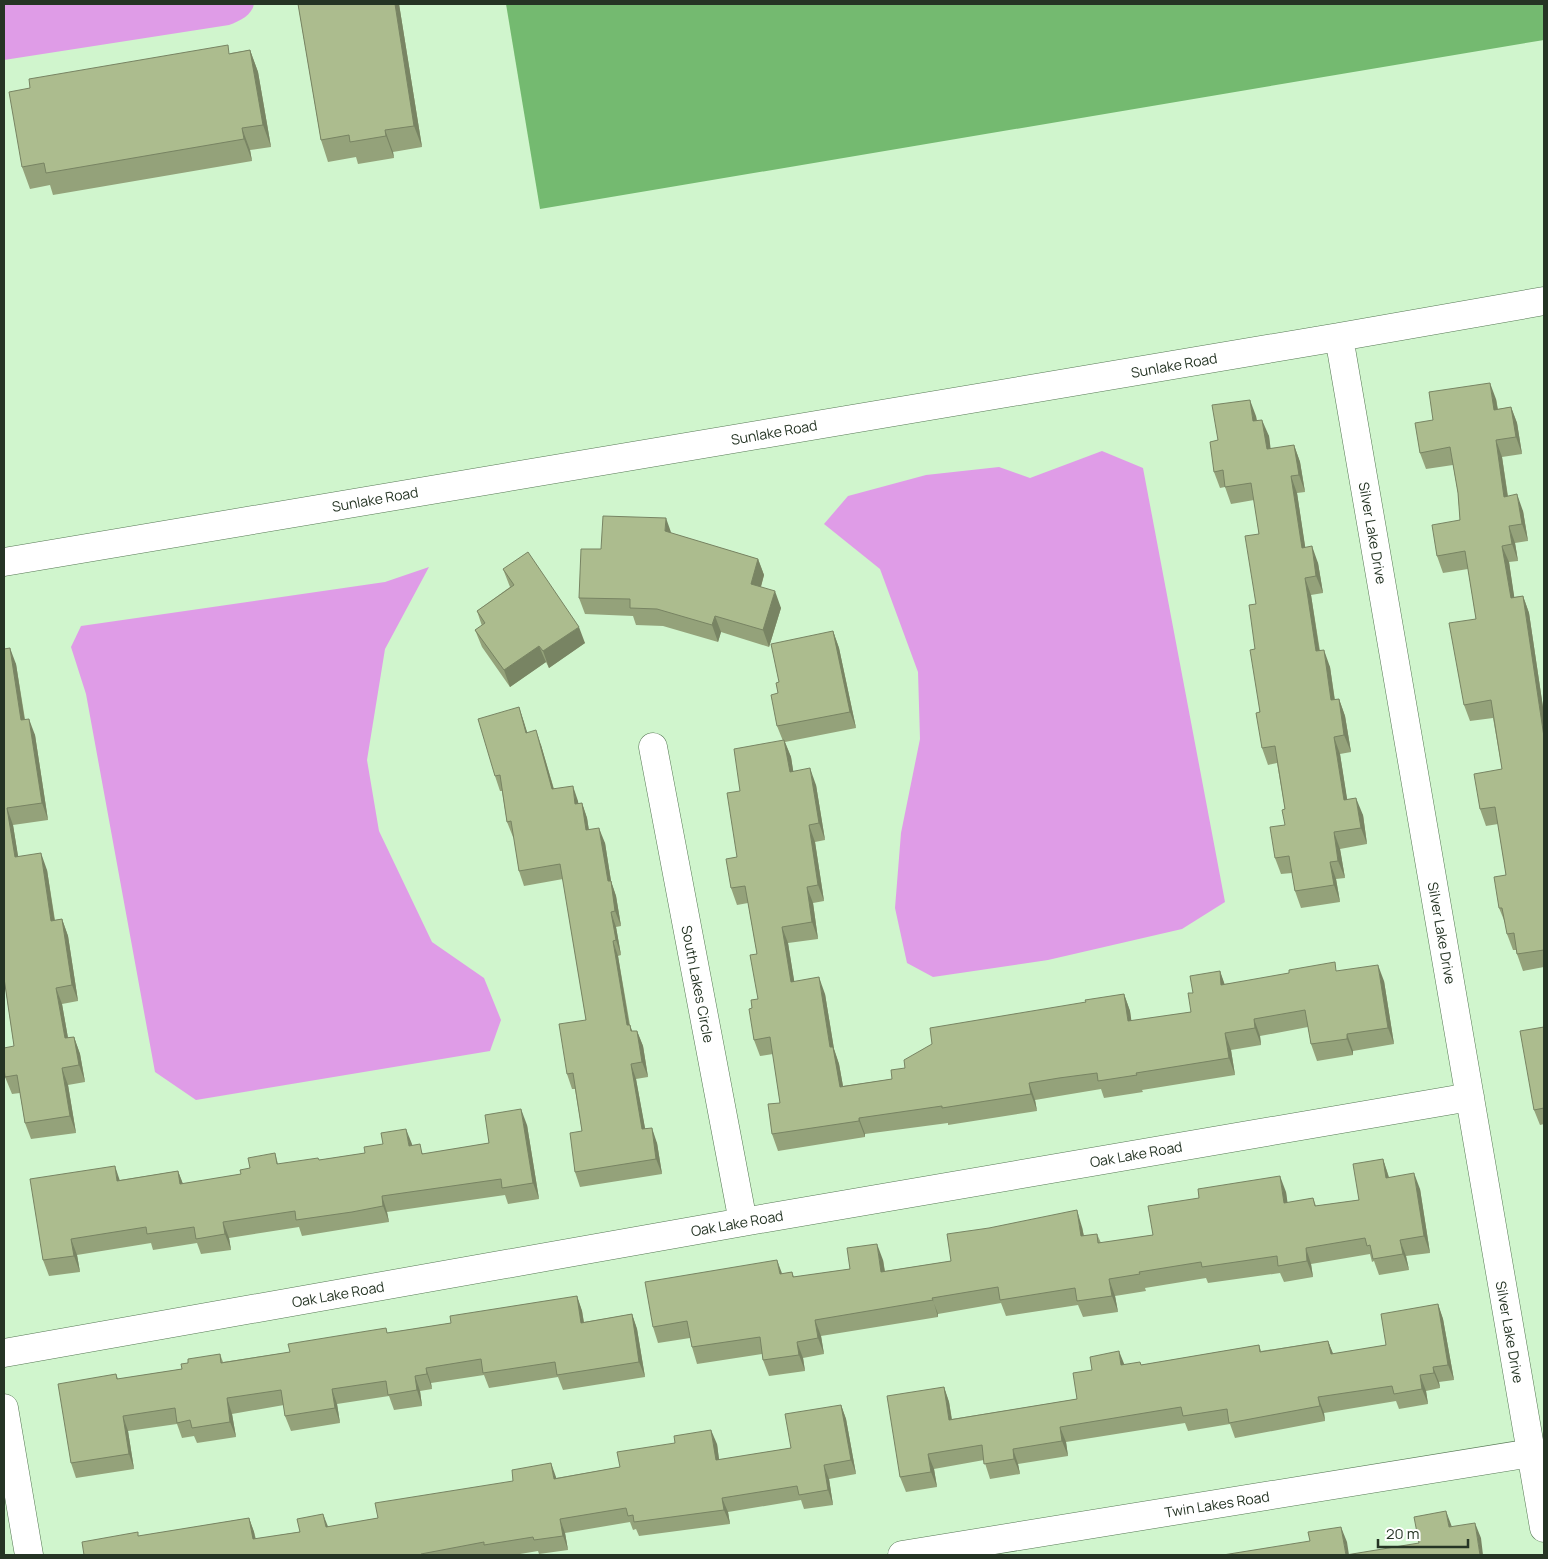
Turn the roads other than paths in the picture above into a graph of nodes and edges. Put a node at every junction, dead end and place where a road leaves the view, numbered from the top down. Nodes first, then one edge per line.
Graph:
1 (1544, 301) edge
2 (1339, 337) junction
3 (4, 562) edge
4 (653, 747) dead end
5 (1470, 1097) junction
6 (743, 1222) junction
7 (4, 1353) edge
8 (4, 1408) edge
9 (1531, 1453) junction
10 (1544, 1528) edge
11 (29, 1555) edge
12 (902, 1555) edge

1 - 2 street, Sunlake Road
2 - 3 street, Sunlake Road
2 - 5 street, Silver Lake Drive
4 - 6 street, South Lakes Circle
5 - 6 street, Oak Lake Road
5 - 9 street, Silver Lake Drive
6 - 7 street, Oak Lake Road
8 - 11 street
9 - 10 street, Silver Lake Drive
9 - 12 street, Twin Lakes Road

